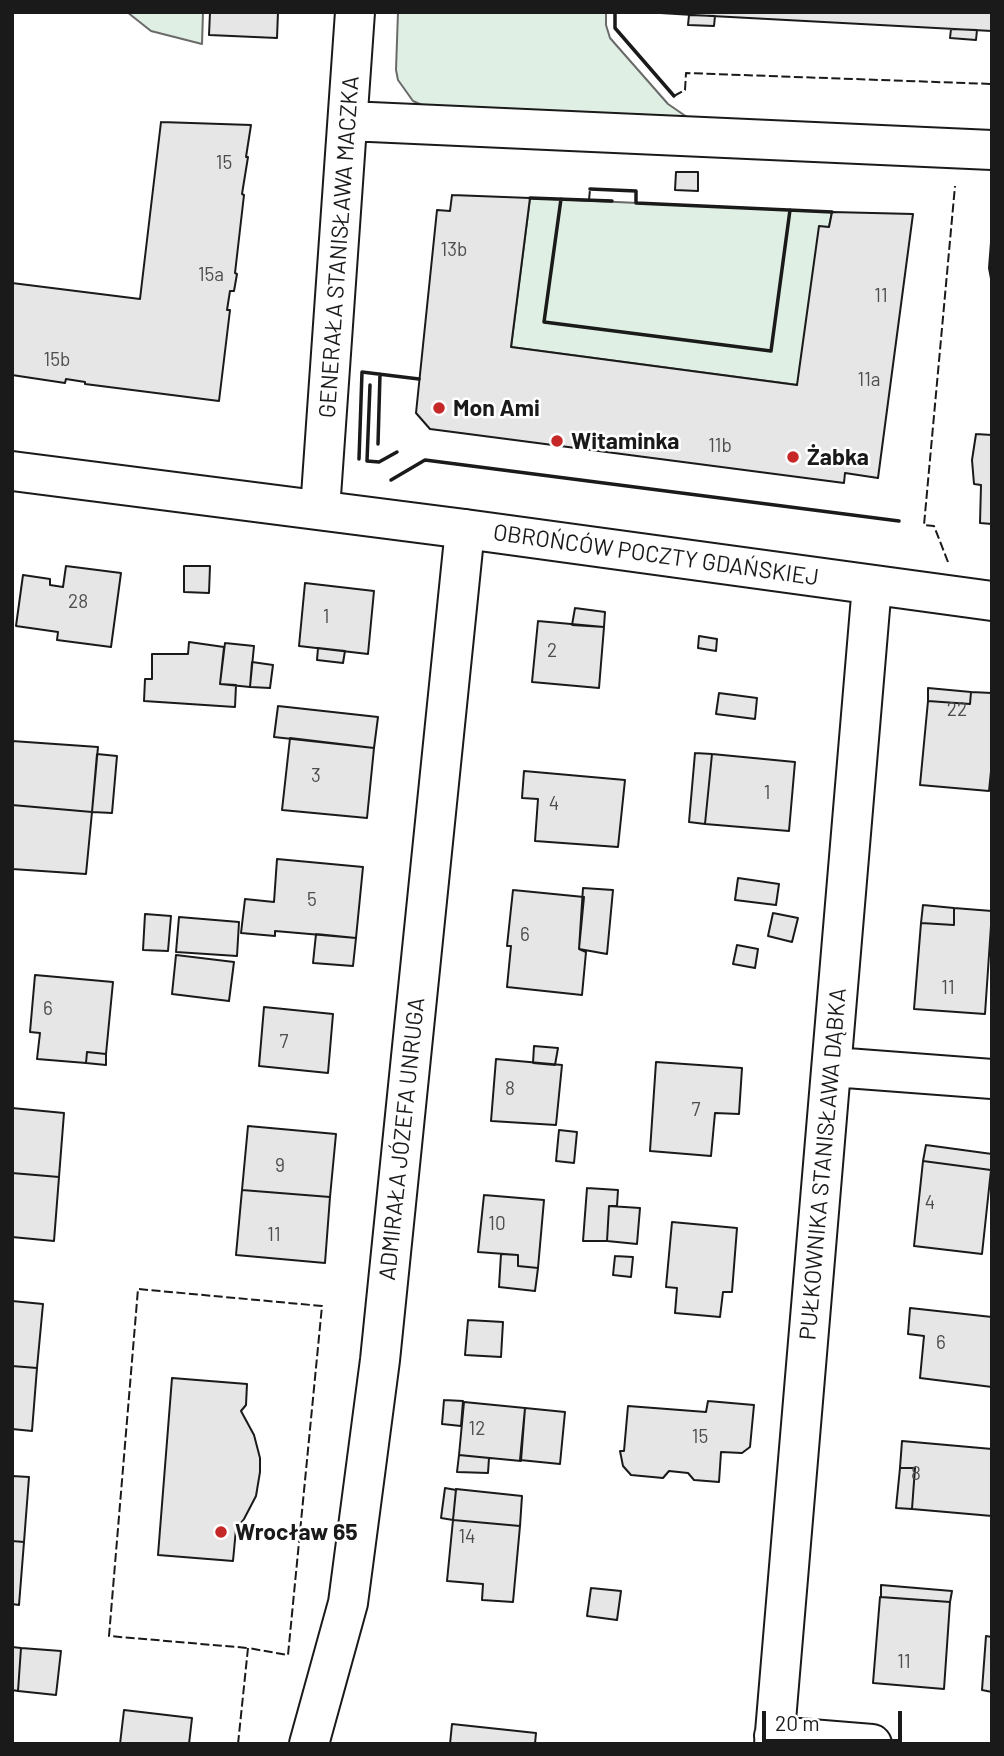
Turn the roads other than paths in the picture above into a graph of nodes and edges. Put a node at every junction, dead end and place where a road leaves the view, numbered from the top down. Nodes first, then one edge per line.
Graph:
1 (355, 12) edge
2 (348, 121) junction
3 (992, 150) edge
4 (12, 471) edge
5 (321, 496) junction
6 (465, 529) junction
7 (872, 585) junction
8 (992, 601) edge
9 (832, 1067) junction
10 (992, 1079) edge
11 (774, 1740) edge
12 (309, 1744) edge
13 (872, 1744) edge

1 - 2 street, GENERAŁA STANISŁAWA MACZKA
2 - 3 street
2 - 5 street, GENERAŁA STANISŁAWA MACZKA
4 - 5 street, OBROŃCÓW POCZTY GDAŃSKIEJ
5 - 6 street, OBROŃCÓW POCZTY GDAŃSKIEJ
6 - 7 street, OBROŃCÓW POCZTY GDAŃSKIEJ
6 - 12 street, ADMIRAŁA JÓZEFA UNRUGA
7 - 8 street, OBROŃCÓW POCZTY GDAŃSKIEJ
7 - 9 street, PUŁKOWNIKA STANISŁAWA DĄBKA
9 - 10 street
9 - 11 street, PUŁKOWNIKA STANISŁAWA DĄBKA
11 - 13 street

